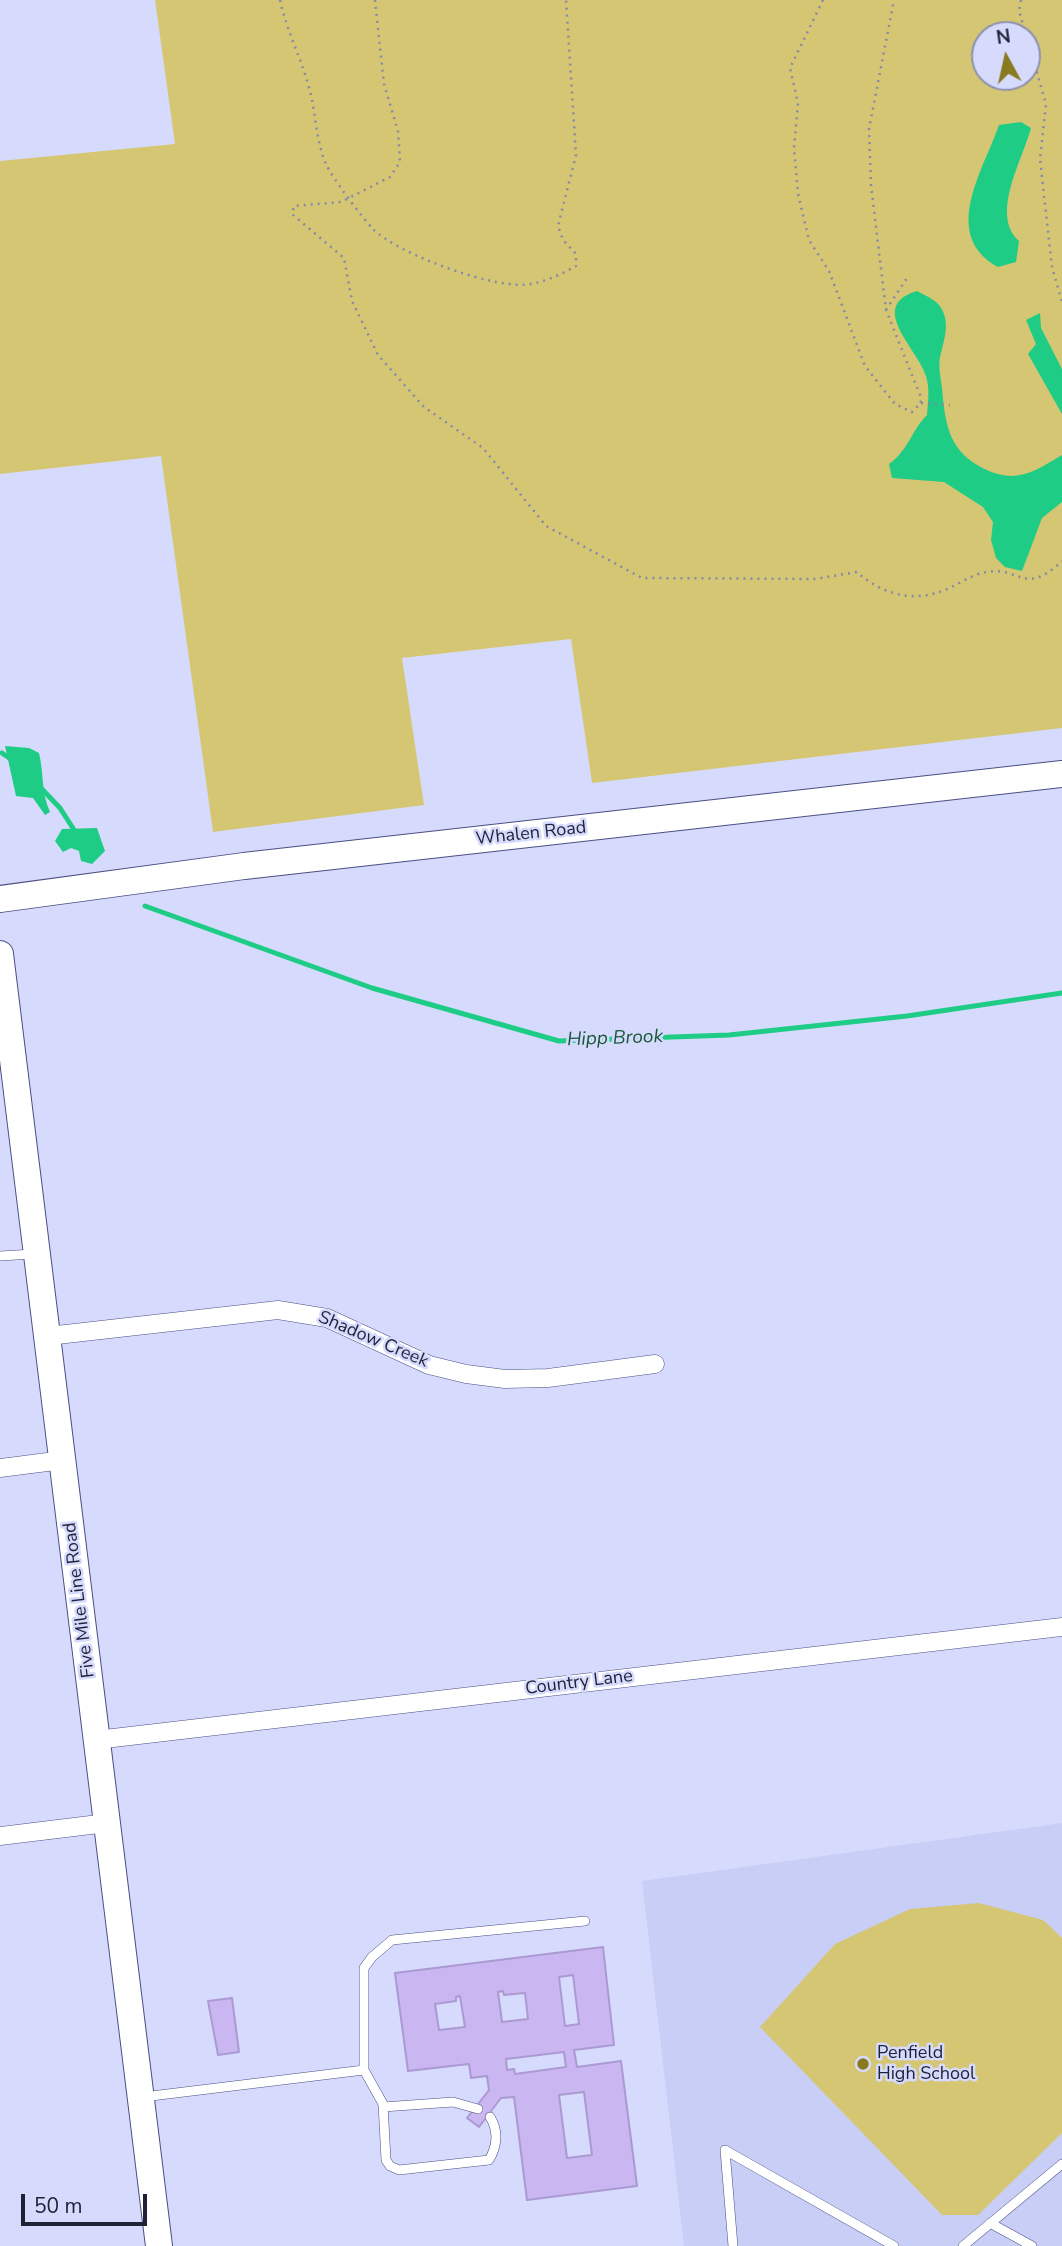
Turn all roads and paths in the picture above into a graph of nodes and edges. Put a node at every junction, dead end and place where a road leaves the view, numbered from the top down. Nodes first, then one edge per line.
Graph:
1 (280, 0) edge
2 (375, 0) edge
3 (566, 0) edge
4 (823, 0) edge
5 (894, 0) edge
6 (1021, 0) edge
7 (1022, 21) edge
8 (1041, 86) edge
9 (350, 198) junction
10 (907, 278) dead end
11 (1062, 302) edge
12 (886, 310) junction
13 (921, 403) junction
14 (950, 405) dead end
15 (1062, 561) edge
16 (1062, 774) edge
17 (0, 899) edge
18 (0, 954) edge
19 (38, 1254) junction
20 (0, 1256) edge
21 (48, 1336) junction
22 (655, 1364) dead end
23 (63, 1460) junction
24 (0, 1468) edge
25 (1062, 1627) edge
26 (96, 1740) junction
27 (107, 1823) junction
28 (0, 1836) edge
29 (585, 1922) dead end
30 (364, 2070) junction
31 (142, 2097) junction
32 (383, 2107) junction
33 (478, 2109) dead end
34 (490, 2117) dead end
35 (1062, 2164) edge
36 (990, 2223) junction
37 (159, 2246) edge
38 (733, 2246) edge
39 (894, 2246) edge
40 (962, 2246) edge
41 (1032, 2246) edge

1 - 9 path
2 - 9 path
3 - 9 path
4 - 13 path
5 - 12 path
6 - 7 path
8 - 11 path
9 - 15 path
10 - 12 path
12 - 13 path
13 - 14 path
16 - 17 main road, Whalen Road
18 - 19 main road, Five Mile Line Road
19 - 20 lane
19 - 21 main road, Five Mile Line Road
21 - 22 street, Shadow Creek
21 - 23 main road, Five Mile Line Road
23 - 24 street
23 - 26 main road, Five Mile Line Road
25 - 26 street, Country Lane
26 - 27 main road, Five Mile Line Road
27 - 28 street
27 - 31 main road, Five Mile Line Road
29 - 30 lane
30 - 31 lane
30 - 32 lane
31 - 37 main road, Five Mile Line Road
32 - 33 lane
32 - 34 lane
35 - 36 lane
36 - 40 lane
36 - 41 lane
38 - 39 lane

